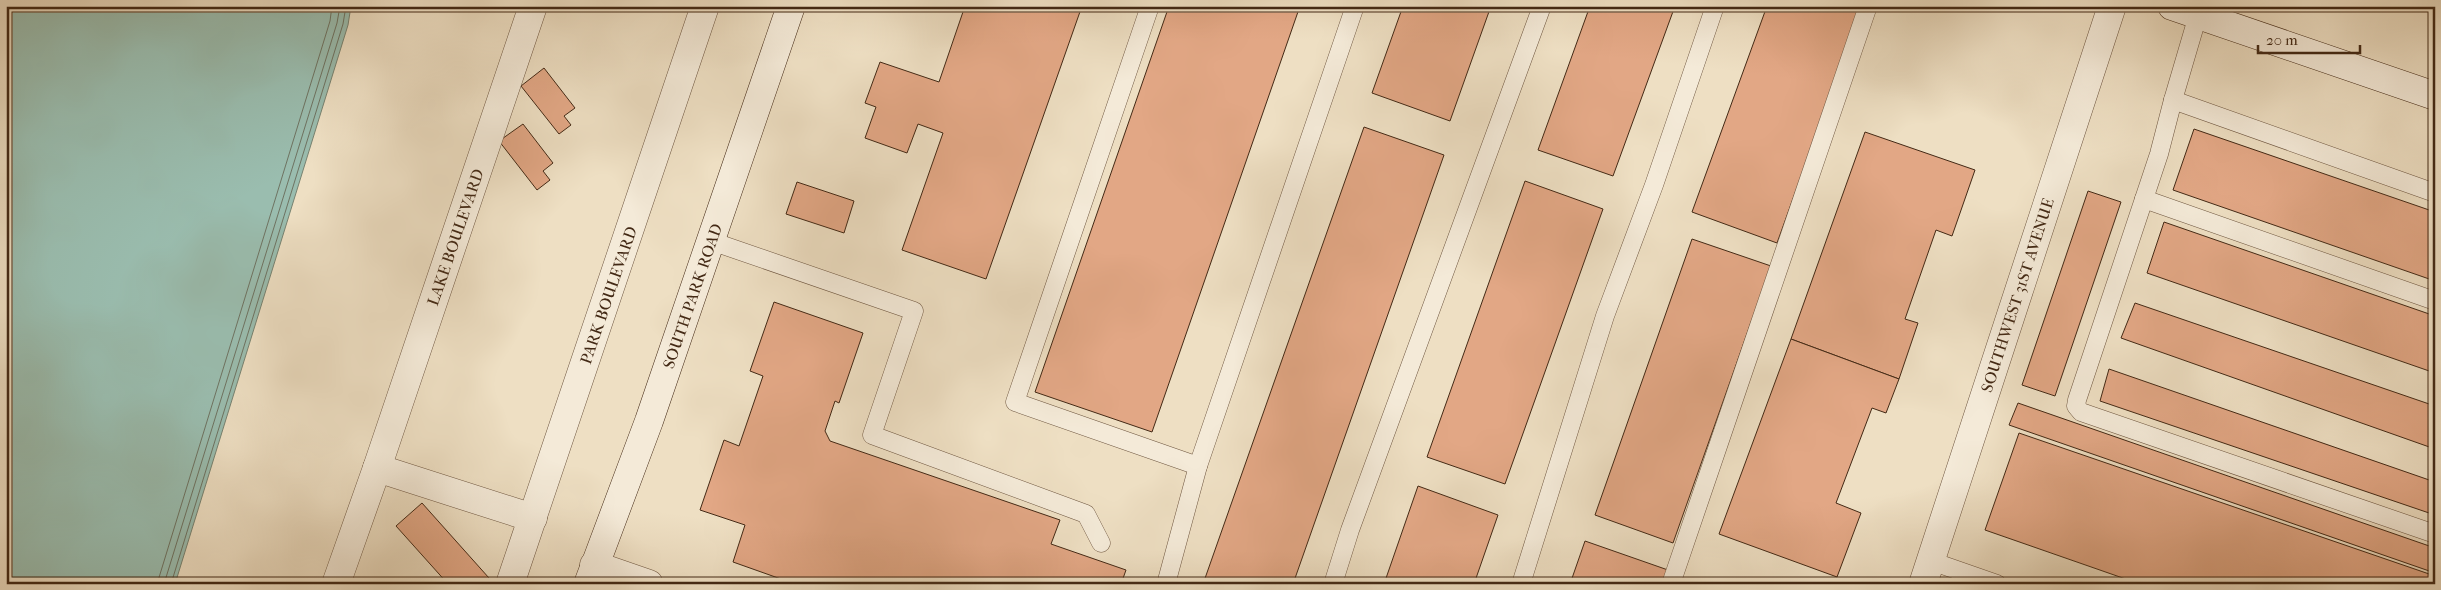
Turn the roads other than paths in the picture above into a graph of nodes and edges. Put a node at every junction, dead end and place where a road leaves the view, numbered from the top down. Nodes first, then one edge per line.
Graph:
1 (533, 6) edge
2 (705, 6) edge
3 (791, 6) edge
4 (1150, 6) edge
5 (1355, 6) edge
6 (1542, 6) edge
7 (1716, 6) edge
8 (1868, 6) edge
9 (2112, 6) edge
10 (2172, 6) edge
11 (2198, 15) junction
12 (2435, 96) edge
13 (2173, 100) junction
14 (2435, 193) edge
15 (2144, 199) junction
16 (712, 241) junction
17 (2435, 300) edge
18 (1198, 466) junction
19 (377, 468) junction
20 (533, 518) junction
21 (2435, 534) edge
22 (1101, 543) dead end
23 (1927, 572) edge
24 (591, 574) edge
25 (336, 584) edge
26 (510, 584) edge
27 (649, 584) edge
28 (1166, 584) edge
29 (1333, 584) edge
30 (1521, 584) edge
31 (1671, 584) edge
32 (1998, 584) edge

1 - 19 street, LAKE BOULEVARD
2 - 20 street, PARK BOULEVARD
3 - 16 street, SOUTH PARK ROAD
4 - 18 lane
5 - 18 lane
6 - 29 lane
7 - 30 lane
8 - 31 lane
9 - 23 street, SOUTHWEST 31ST AVENUE
10 - 11 street
11 - 12 street
11 - 13 lane
13 - 14 lane
13 - 15 lane
15 - 17 lane
15 - 21 lane
16 - 22 lane
16 - 24 street, SOUTH PARK ROAD
18 - 28 lane
19 - 20 street
19 - 25 street, LAKE BOULEVARD
20 - 26 street, PARK BOULEVARD
23 - 32 lane
24 - 27 street

